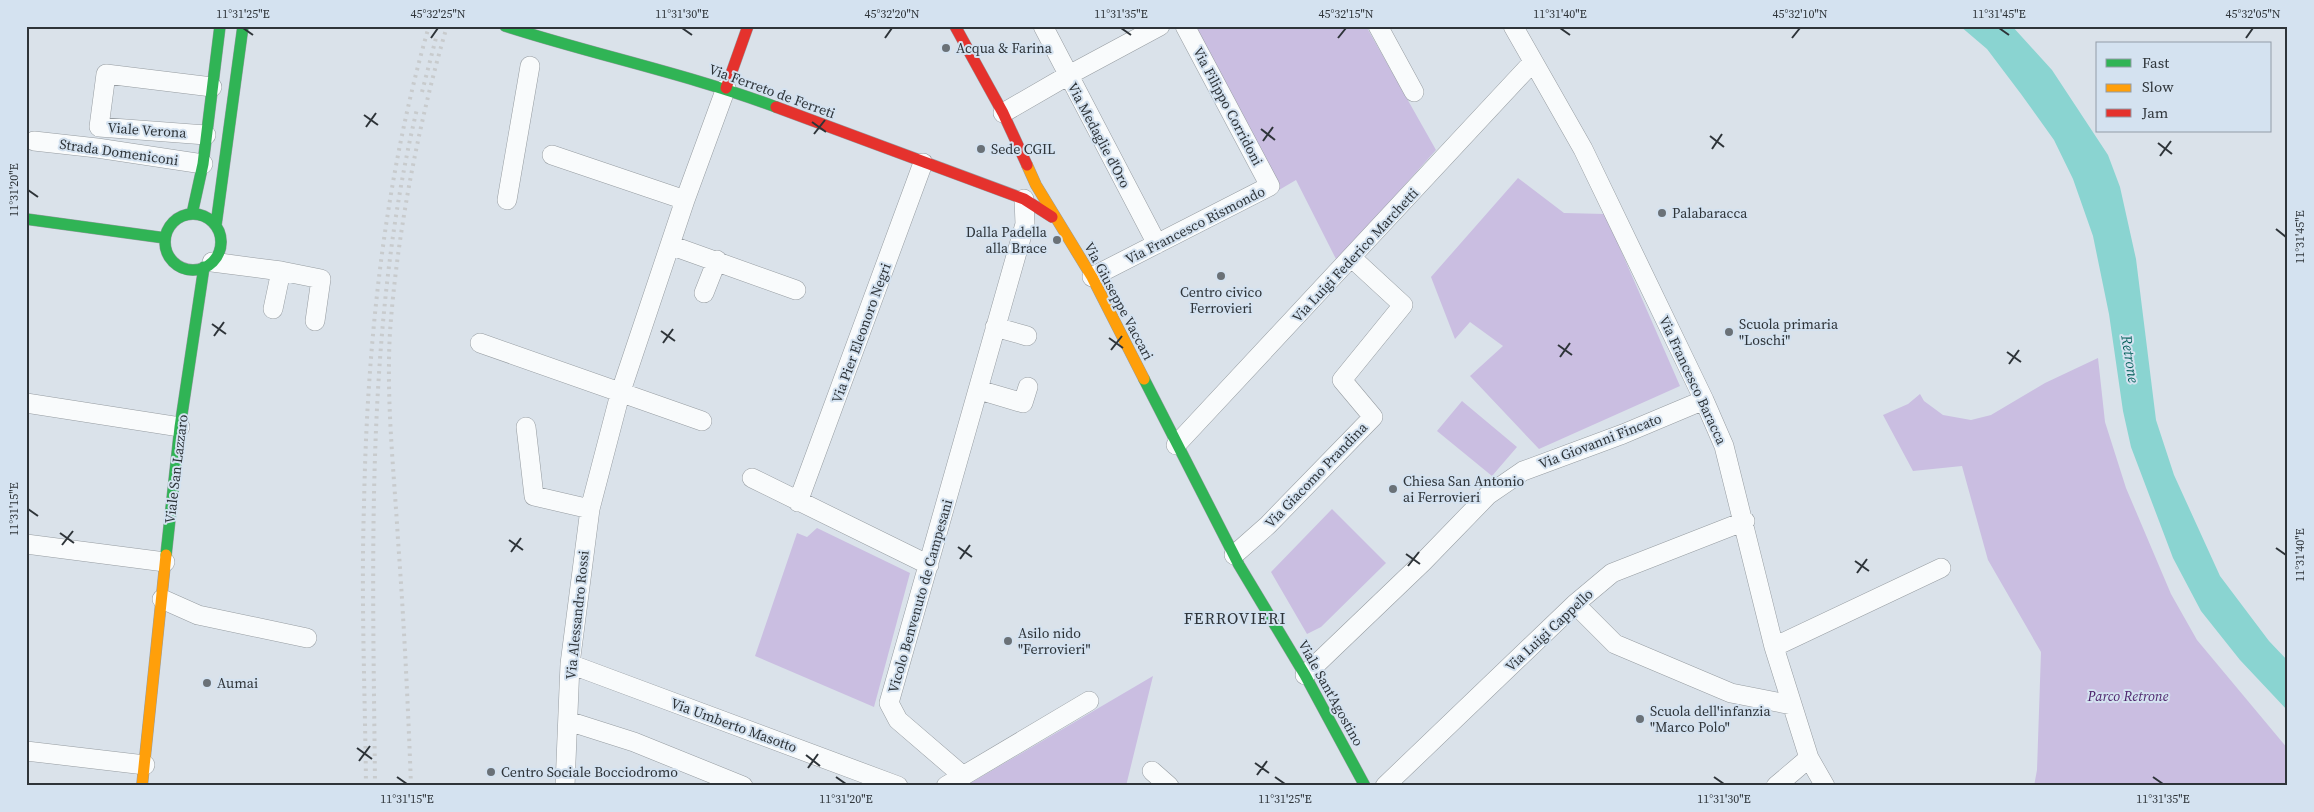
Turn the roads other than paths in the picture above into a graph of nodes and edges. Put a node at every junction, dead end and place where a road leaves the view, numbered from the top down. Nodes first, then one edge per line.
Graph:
1 (220, 26) edge
2 (243, 26) edge
3 (505, 26) edge
4 (748, 26) edge
5 (956, 26) edge
6 (1042, 26) edge
7 (1160, 26) edge
8 (1185, 26) edge
9 (1378, 26) edge
10 (1513, 26) edge
11 (1132, 33) edge
12 (1532, 63) junction
13 (530, 66) dead end
14 (1067, 76) junction
15 (212, 87) junction
16 (726, 88) junction
17 (1414, 92) dead end
18 (1004, 113) junction
19 (206, 135) junction
20 (34, 141) dead end
21 (552, 155) dead end
22 (203, 164) junction
23 (924, 164) junction
24 (1270, 186) joint
25 (1030, 192) junction
26 (507, 200) dead end
27 (685, 200) junction
28 (192, 214) junction
29 (26, 219) edge
30 (1056, 220) junction
31 (216, 225) junction
32 (165, 238) junction
33 (1157, 244) junction
34 (670, 245) junction
35 (1352, 258) junction
36 (717, 260) junction
37 (208, 265) junction
38 (281, 271) junction
39 (1092, 277) junction
40 (189, 278) junction
41 (796, 290) dead end
42 (704, 293) dead end
43 (273, 309) dead end
44 (315, 321) dead end
45 (995, 327) junction
46 (1027, 336) dead end
47 (194, 341) junction
48 (480, 343) dead end
49 (1028, 388) dead end
50 (980, 390) junction
51 (620, 394) junction
52 (1704, 400) junction
53 (26, 403) edge
54 (702, 421) dead end
55 (526, 426) dead end
56 (180, 427) junction
57 (1176, 445) junction
58 (752, 478) dead end
59 (798, 502) junction
60 (590, 509) junction
61 (1744, 521) junction
62 (26, 544) edge
63 (1236, 560) junction
64 (164, 562) junction
65 (929, 564) junction
66 (1941, 568) dead end
67 (162, 598) junction
68 (1575, 604) junction
69 (307, 638) dead end
70 (1774, 647) junction
71 (570, 664) junction
72 (1305, 675) junction
73 (1089, 701) dead end
74 (1792, 705) junction
75 (568, 721) junction
76 (26, 751) edge
77 (1809, 758) junction
78 (144, 765) junction
79 (1152, 771) dead end
80 (962, 775) junction
81 (142, 786) edge
82 (565, 786) edge
83 (743, 786) edge
84 (898, 786) edge
85 (946, 786) edge
86 (1169, 786) edge
87 (1365, 786) edge
88 (1385, 786) edge
89 (1776, 786) edge
90 (1825, 786) edge

1 - 15 main road, Viale Verona
2 - 31 main road
3 - 16 main road, Via Ferreto de Ferreti
4 - 16 main road, Via Alessandro Rossi
5 - 18 main road, Via Giuseppe Vaccari
6 - 14 street, Via Medaglie d'Oro
7 - 11 street
8 - 24 street, Via Filippo Corridoni
9 - 17 street
10 - 12 street, Via Francesco Baracca
11 - 14 street
12 - 35 street, Via Luigi Federico Marchetti
12 - 52 street, Via Francesco Baracca
13 - 26 street
14 - 18 street
14 - 33 street, Via Medaglie d'Oro
15 - 19 main road, Viale Verona
15 - 19 street, Viale Verona
16 - 23 main road, Via Ferreto de Ferreti
16 - 27 street, Via Alessandro Rossi
18 - 25 main road, Via Giuseppe Vaccari
19 - 22 main road, Viale Verona
20 - 22 street, Strada Domeniconi
21 - 27 street
22 - 28 main road, Viale Verona
23 - 25 main road, Via Ferreto de Ferreti
23 - 59 street, Via Pier Eleonoro Negri
24 - 33 street, Via Francesco Rismondo
25 - 30 main road, Via Ferreto de Ferreti
25 - 30 main road, Via Giuseppe Vaccari
25 - 45 street, Vicolo Benvenuto de Campesani
27 - 34 street, Via Alessandro Rossi
28 - 31 main road
28 - 32 main road
29 - 32 main road
30 - 39 main road, Via Giuseppe Vaccari
31 - 37 main road
32 - 40 main road
33 - 39 street, Via Francesco Rismondo
34 - 36 street
34 - 51 street, Via Alessandro Rossi
35 - 57 street, Via Luigi Federico Marchetti
35 - 63 street, Via Giacomo Prandina
36 - 41 street
36 - 42 street
37 - 38 street
37 - 40 main road
37 - 47 main road, Viale San Lazzaro
38 - 43 street
38 - 44 street
39 - 57 main road, Via Giuseppe Vaccari
40 - 47 main road, Viale San Lazzaro
45 - 46 street
45 - 50 street, Vicolo Benvenuto de Campesani
47 - 56 main road, Viale San Lazzaro
48 - 51 street
49 - 50 street
50 - 65 street, Vicolo Benvenuto de Campesani
51 - 54 street
51 - 60 street, Via Alessandro Rossi
52 - 61 street, Via Francesco Baracca
52 - 72 street, Via Giovanni Fincato
53 - 56 street
55 - 60 street
56 - 64 main road, Viale San Lazzaro
57 - 63 main road, Via Giuseppe Vaccari
58 - 59 street
59 - 65 street
60 - 71 street, Via Alessandro Rossi
61 - 68 street, Via Luigi Cappello
61 - 70 street, Via Francesco Baracca
62 - 64 street
63 - 72 main road, Viale Sant'Agostino
64 - 67 main road, Viale San Lazzaro
65 - 80 street, Vicolo Benvenuto de Campesani
66 - 70 street
67 - 69 street
67 - 78 main road, Viale San Lazzaro
68 - 74 street
68 - 88 street, Via Luigi Cappello
70 - 74 street, Via Francesco Baracca
71 - 75 street, Via Alessandro Rossi
71 - 84 street, Via Umberto Masotto
72 - 87 main road, Viale Sant'Agostino
73 - 80 street
74 - 77 street, Via Francesco Baracca
75 - 82 street, Via Alessandro Rossi
75 - 83 street
76 - 78 street
77 - 89 street
77 - 90 street, Via Francesco Baracca
78 - 81 main road, Viale San Lazzaro
79 - 86 street
80 - 85 street

